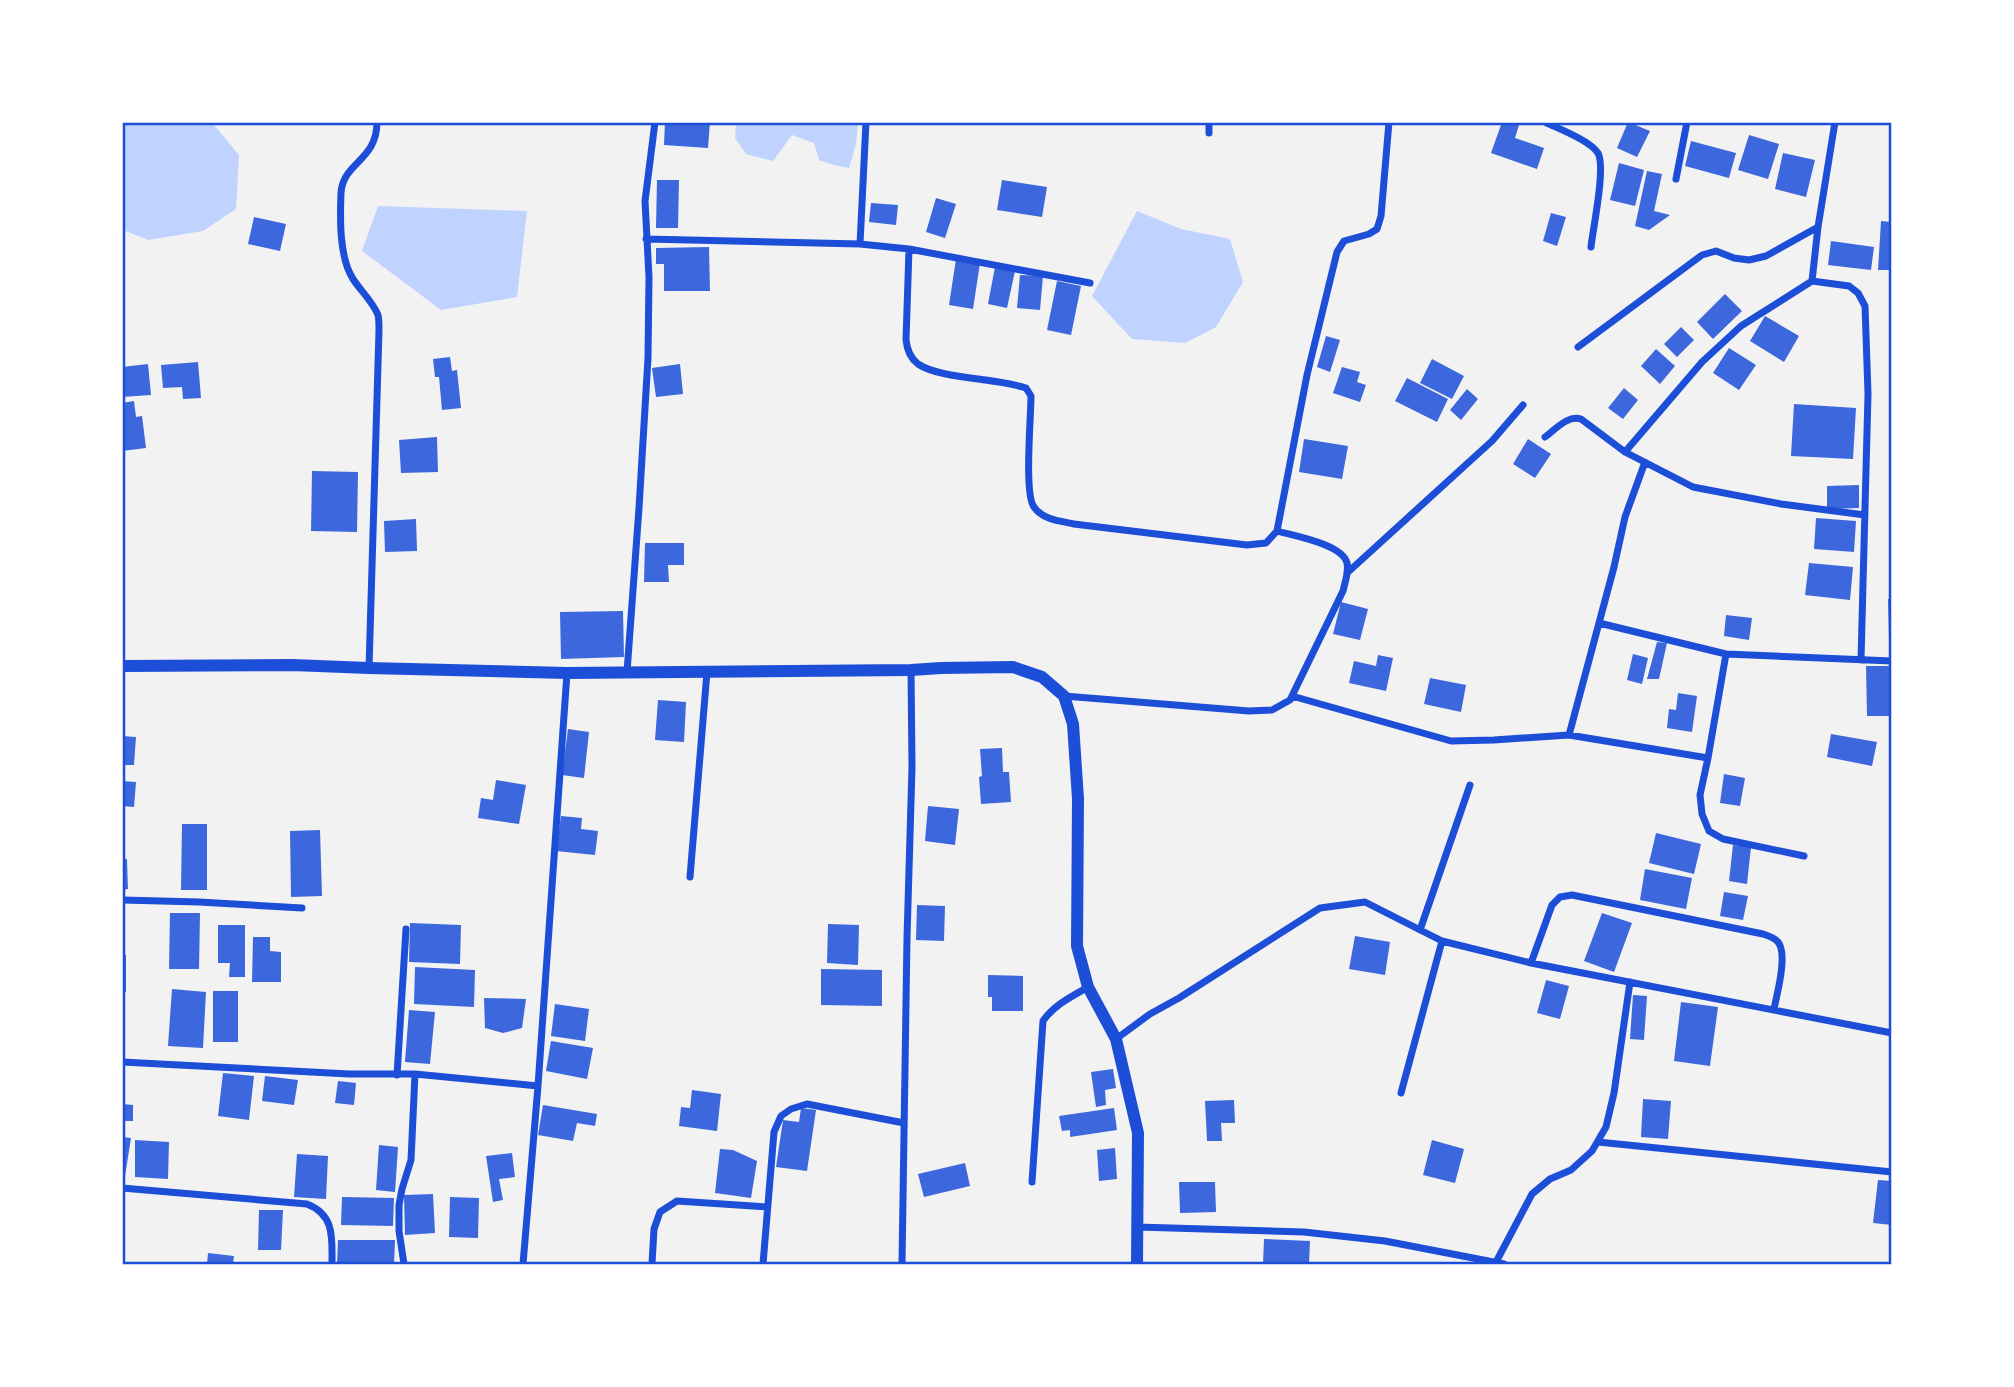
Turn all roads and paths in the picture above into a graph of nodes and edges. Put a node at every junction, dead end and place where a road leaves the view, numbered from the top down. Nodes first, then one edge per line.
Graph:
1 (377, 122) edge
2 (655, 122) edge
3 (866, 122) edge
4 (1209, 122) edge
5 (1389, 122) edge
6 (1687, 122) edge
7 (1835, 122) edge
8 (1547, 123) edge
9 (1209, 133) dead end
10 (1676, 179) dead end
11 (1818, 227) junction
12 (646, 239) junction
13 (860, 244) junction
14 (1591, 247) dead end
15 (909, 249) junction
16 (1812, 281) junction
17 (1090, 283) dead end
18 (1578, 347) dead end
19 (1523, 405) dead end
20 (1545, 437) dead end
21 (1625, 452) junction
22 (1645, 462) junction
23 (1865, 515) junction
24 (1277, 531) junction
25 (1348, 573) junction
26 (1599, 623) junction
27 (1726, 654) junction
28 (1861, 660) junction
29 (1892, 661) edge
30 (122, 666) edge
31 (369, 668) junction
32 (911, 670) junction
33 (627, 672) junction
34 (706, 672) junction
35 (567, 673) junction
36 (1063, 696) junction
37 (1292, 696) junction
38 (1569, 735) junction
39 (1708, 758) junction
40 (1470, 785) dead end
41 (1804, 856) dead end
42 (690, 877) dead end
43 (122, 900) edge
44 (302, 908) dead end
45 (406, 929) dead end
46 (1420, 930) junction
47 (1441, 941) junction
48 (1531, 963) junction
49 (1630, 982) junction
50 (1088, 987) junction
51 (1774, 1010) junction
52 (1892, 1033) edge
53 (1116, 1040) junction
54 (122, 1062) edge
55 (415, 1074) junction
56 (397, 1075) junction
57 (538, 1086) junction
58 (1401, 1093) dead end
59 (904, 1123) junction
60 (1598, 1142) junction
61 (1892, 1172) edge
62 (1032, 1182) dead end
63 (122, 1188) edge
64 (766, 1207) junction
65 (1137, 1227) junction
66 (1495, 1264) edge
67 (332, 1265) edge
68 (404, 1265) edge
69 (523, 1265) edge
70 (652, 1265) edge
71 (763, 1265) edge
72 (902, 1265) edge
73 (1137, 1265) edge
74 (1504, 1265) edge

1 - 31 street
2 - 12 street
3 - 13 street
4 - 9 street
5 - 24 street
6 - 10 street
7 - 11 street
8 - 14 street
11 - 16 street
11 - 18 street
12 - 13 street
12 - 33 street
13 - 15 street
15 - 17 street
15 - 24 street
16 - 21 street
16 - 23 street
19 - 25 street
20 - 21 street
21 - 22 street
22 - 23 street
22 - 26 street
23 - 28 street
24 - 25 street
25 - 37 street
26 - 27 street
26 - 38 street
27 - 28 street
27 - 39 street
28 - 29 street
30 - 31 street
31 - 35 street
32 - 34 street
32 - 36 street
32 - 59 street
33 - 34 street
33 - 35 street
34 - 42 street
35 - 57 street
36 - 37 street
36 - 50 street
37 - 38 street
38 - 39 street
39 - 41 street
40 - 46 street
43 - 44 street
45 - 56 street
46 - 47 street
46 - 53 street
47 - 48 street
47 - 58 street
48 - 49 street
48 - 51 street
49 - 51 street
49 - 60 street
50 - 53 street
50 - 62 street
51 - 52 street
53 - 65 street
54 - 56 street
55 - 56 street
55 - 57 street
55 - 68 street
57 - 69 street
59 - 64 street
59 - 72 street
60 - 61 street
60 - 66 street
63 - 67 street
64 - 70 street
64 - 71 street
65 - 66 street
65 - 73 street
66 - 74 street

